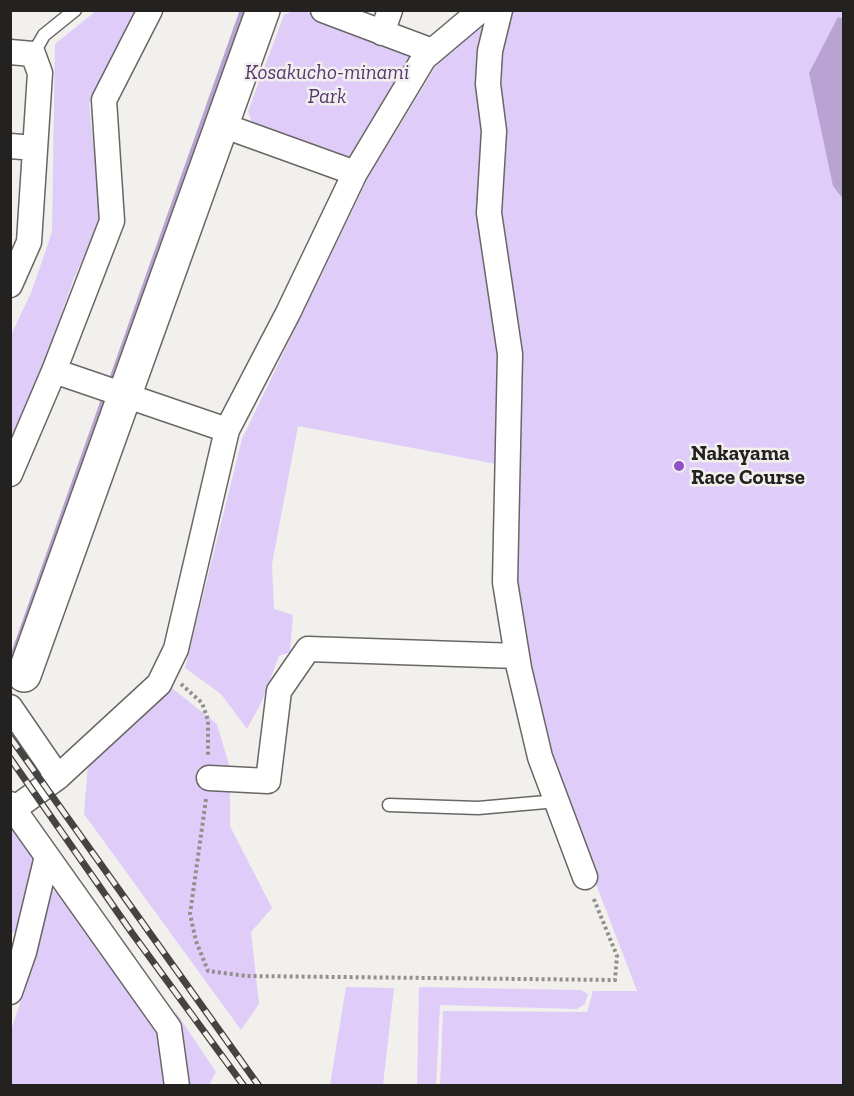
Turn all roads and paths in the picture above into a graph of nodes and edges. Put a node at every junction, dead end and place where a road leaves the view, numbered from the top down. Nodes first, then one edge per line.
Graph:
1 (75, 10) edge
2 (150, 10) edge
3 (263, 10) edge
4 (323, 10) edge
5 (481, 10) edge
6 (500, 10) edge
7 (386, 22) edge
8 (432, 51) junction
9 (22, 53) edge
10 (222, 125) junction
11 (10, 146) edge
12 (35, 148) junction
13 (355, 173) junction
14 (20, 241) edge
15 (10, 285) edge
16 (54, 371) junction
17 (125, 395) junction
18 (227, 430) junction
19 (10, 474) edge
20 (517, 656) junction
21 (165, 671) junction
22 (17, 687) edge
23 (10, 707) edge
24 (58, 777) junction
25 (209, 778) junction
26 (556, 801) junction
27 (12, 806) edge
28 (389, 806) dead end
29 (47, 855) junction
30 (585, 877) joint
31 (17, 949) edge
32 (10, 992) edge
33 (177, 1086) edge

1 - 9 lane
2 - 16 street
3 - 10 street
4 - 7 street
5 - 8 street
6 - 20 street
7 - 8 street
8 - 13 street
9 - 12 street
10 - 13 street
10 - 17 street
11 - 12 street
12 - 14 street
13 - 18 street
14 - 15 street
16 - 17 street
16 - 19 street
17 - 18 street
17 - 22 street
18 - 21 street
20 - 25 street
20 - 26 street
21 - 24 street
21 - 25 path
23 - 24 street
24 - 27 street
25 - 30 path
26 - 28 lane
26 - 30 street
27 - 29 street
29 - 31 street
29 - 33 street
31 - 32 street

